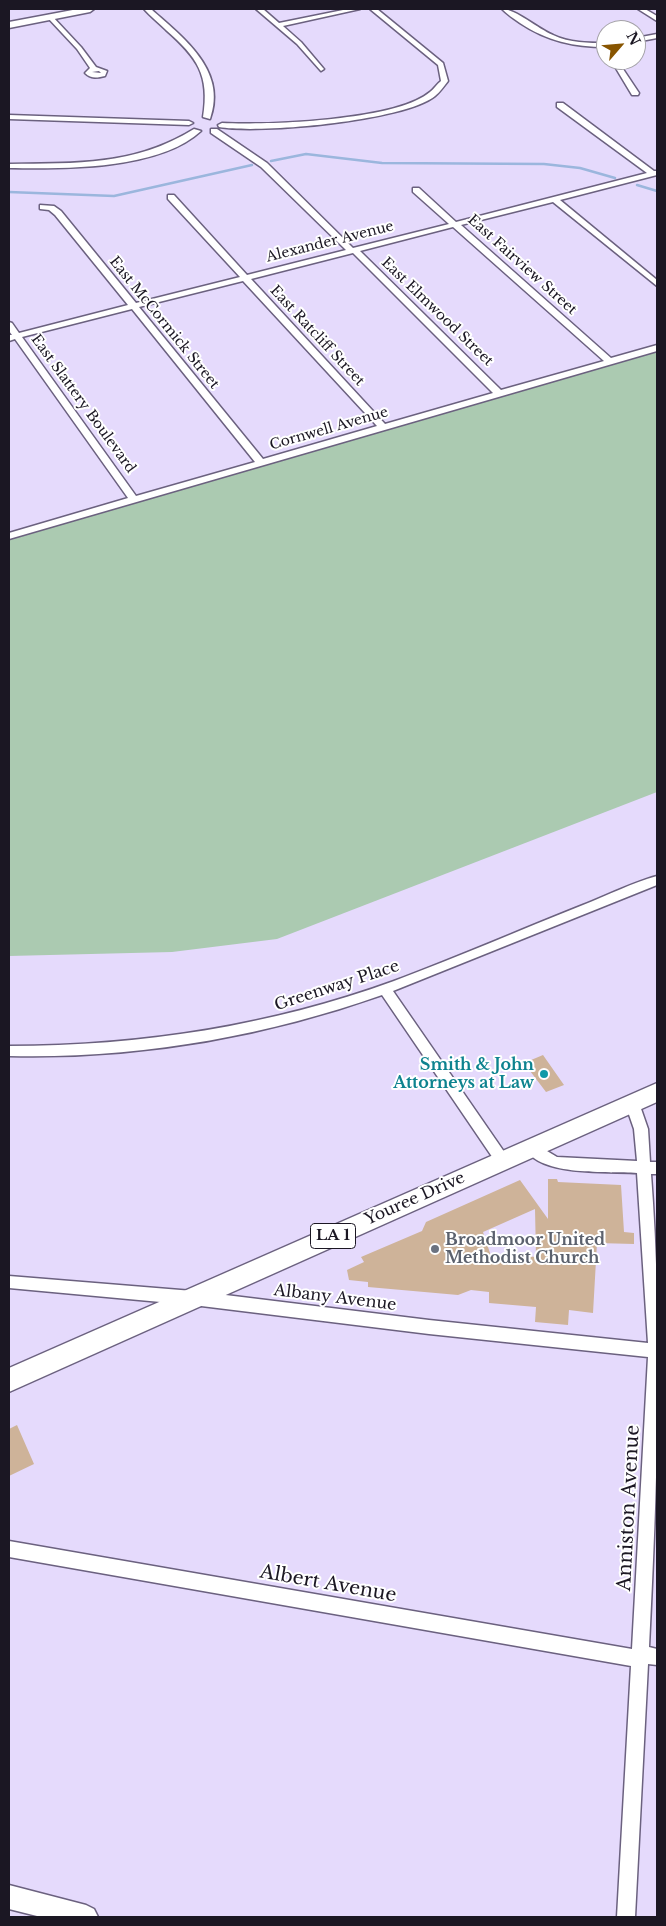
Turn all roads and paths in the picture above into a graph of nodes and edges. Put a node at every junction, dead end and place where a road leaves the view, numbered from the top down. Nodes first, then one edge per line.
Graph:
1 (90, 9) edge
2 (147, 9) edge
3 (260, 9) edge
4 (357, 9) edge
5 (373, 9) edge
6 (504, 9) edge
7 (641, 9) edge
8 (50, 17) junction
9 (657, 19) edge
10 (9, 25) edge
11 (278, 25) junction
12 (596, 46) edge
13 (94, 69) dead end
14 (321, 69) dead end
15 (620, 70) edge
16 (635, 93) dead end
17 (560, 105) dead end
18 (9, 117) edge
19 (198, 119) junction
20 (222, 125) junction
21 (197, 131) junction
22 (214, 131) junction
23 (9, 166) edge
24 (655, 174) edge
25 (416, 190) dead end
26 (171, 197) dead end
27 (554, 199) junction
28 (43, 207) dead end
29 (455, 225) junction
30 (353, 251) junction
31 (245, 278) junction
32 (657, 284) edge
33 (133, 306) junction
34 (9, 325) edge
35 (13, 337) edge
36 (657, 348) edge
37 (608, 361) junction
38 (500, 394) junction
39 (383, 428) junction
40 (261, 463) junction
41 (134, 500) junction
42 (9, 536) edge
43 (657, 880) edge
44 (385, 989) junction
45 (9, 1051) edge
46 (657, 1092) edge
47 (632, 1103) junction
48 (532, 1148) junction
49 (502, 1160) junction
50 (651, 1168) edge
51 (9, 1282) edge
52 (193, 1298) junction
53 (656, 1351) edge
54 (9, 1380) edge
55 (9, 1549) edge
56 (646, 1656) edge
57 (9, 1897) edge
58 (86, 1917) edge
59 (626, 1917) edge

1 - 8 street
2 - 19 street
3 - 11 street
4 - 11 street
5 - 20 street
6 - 12 street
7 - 9 street
8 - 10 street
8 - 13 street
11 - 14 street
15 - 16 street
17 - 24 street
18 - 19 street
19 - 20 street
19 - 21 street
20 - 22 street
21 - 22 street
21 - 23 street
22 - 30 street, East Elmwood Street
24 - 27 street, Alexander Avenue
25 - 29 street, East Fairview Street
26 - 31 street, East Ratcliff Street
27 - 29 street, Alexander Avenue
27 - 32 street
28 - 33 street, East McCormick Street
29 - 30 street, Alexander Avenue
29 - 37 street, East Fairview Street
30 - 31 street, Alexander Avenue
30 - 38 street, East Elmwood Street
31 - 33 street, Alexander Avenue
31 - 39 street, East Ratcliff Street
33 - 35 street, Alexander Avenue
33 - 40 street, East McCormick Street
34 - 35 street, East Slattery Boulevard
35 - 41 street, East Slattery Boulevard
36 - 37 street, Cornwell Avenue
37 - 38 street, Cornwell Avenue
38 - 39 street, Cornwell Avenue
39 - 40 street, Cornwell Avenue
40 - 41 street, Cornwell Avenue
41 - 42 street, Cornwell Avenue
43 - 44 street, Greenway Place
44 - 45 street, Greenway Place
44 - 49 street
46 - 47 main road, Youree Drive / LA 1
47 - 48 main road, Youree Drive / LA 1
47 - 50 street, Anniston Avenue
48 - 49 main road, Youree Drive / LA 1
48 - 50 street
49 - 52 main road, Youree Drive / LA 1
50 - 53 street, Anniston Avenue
51 - 52 street, Albany Avenue
52 - 53 street, Albany Avenue
52 - 54 main road, Youree Drive / LA 1
53 - 56 street, Anniston Avenue
55 - 56 street, Albert Avenue
56 - 59 street, Anniston Avenue
57 - 58 street

